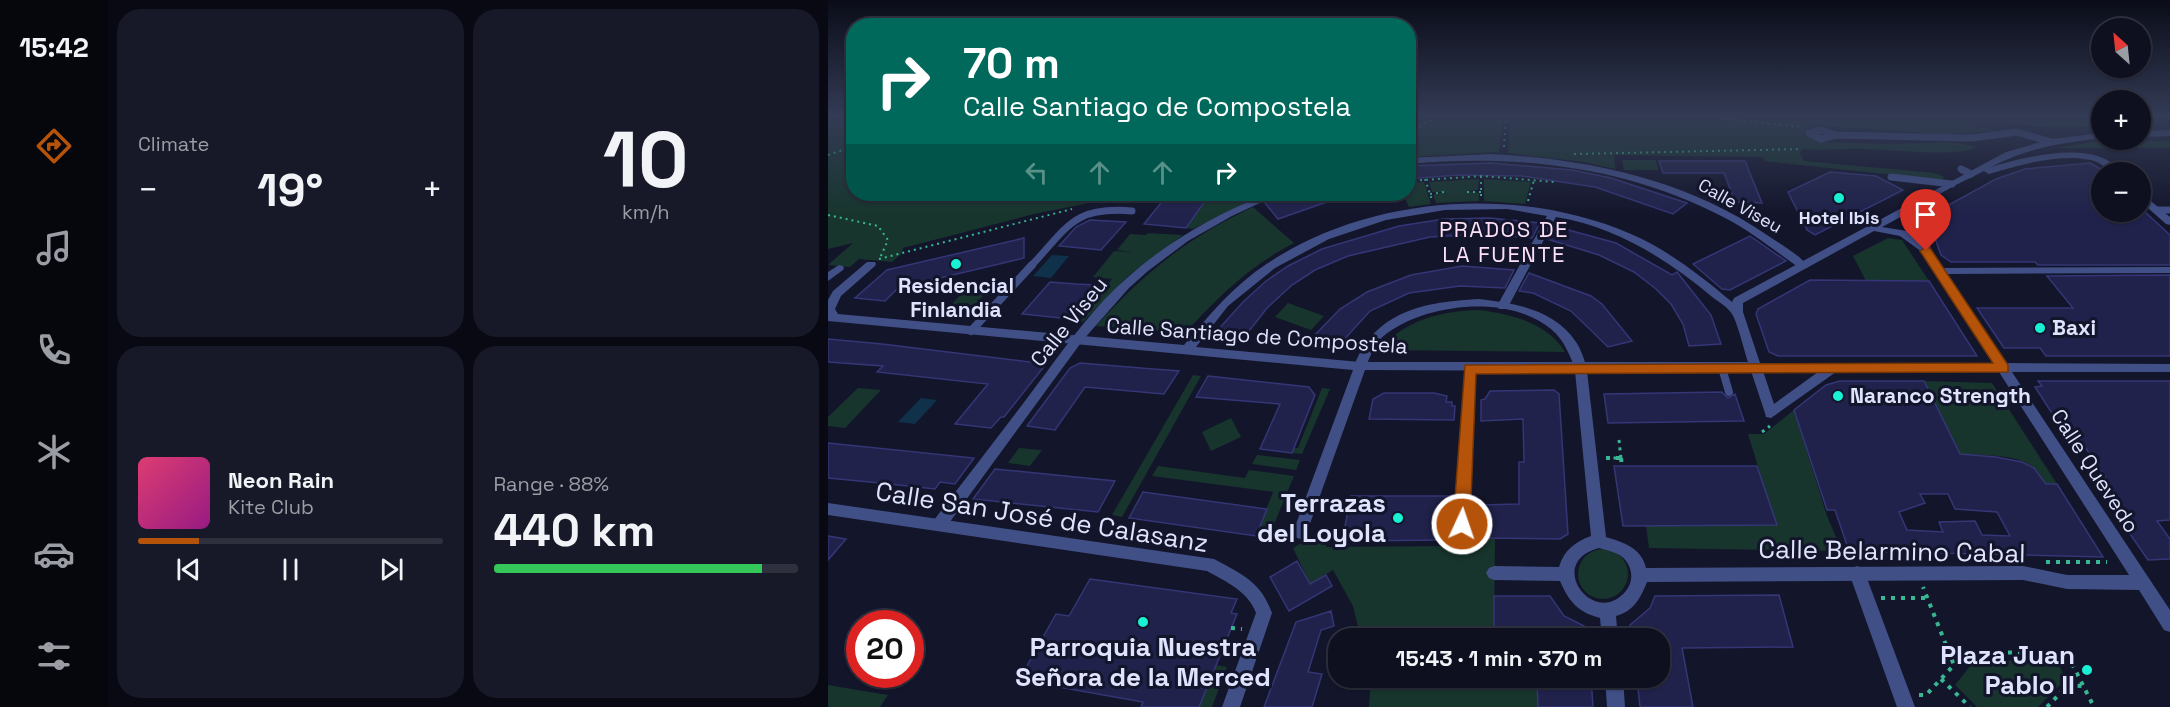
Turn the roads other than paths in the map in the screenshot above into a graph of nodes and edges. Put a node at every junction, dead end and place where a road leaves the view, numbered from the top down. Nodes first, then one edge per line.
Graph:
1 (2027, 149) edge
2 (1416, 161) edge
3 (2105, 162) edge
4 (1961, 169) dead end
5 (1971, 174) junction
6 (1891, 177) dead end
7 (1954, 183) junction
8 (1933, 194) junction
9 (1258, 201) edge
10 (2151, 205) edge
11 (2157, 210) junction
12 (2170, 210) edge
13 (1132, 211) dead end
14 (1553, 214) junction
15 (2170, 222) edge
16 (1871, 228) junction
17 (1926, 251) junction
18 (875, 261) road end
19 (1802, 265) junction
20 (839, 268) dead end
21 (2170, 270) edge
22 (1939, 271) junction
23 (828, 278) edge
24 (1503, 306) junction
25 (1737, 312) junction
26 (830, 318) edge
27 (971, 331) junction
28 (1077, 341) junction
29 (1186, 351) junction
30 (1360, 366) junction
31 (1756, 367) junction
32 (1581, 368) junction
33 (1722, 368) junction
34 (1832, 368) junction
35 (2170, 368) edge
36 (1470, 369) junction
37 (2003, 369) junction
38 (1729, 392) dead end
39 (828, 509) edge
40 (1462, 524) dead end
41 (939, 525) junction
42 (1300, 532) dead end
43 (1599, 541) junction
44 (1494, 573) dead end
45 (1857, 573) junction
46 (1565, 574) junction
47 (1640, 575) junction
48 (2143, 583) junction
49 (1606, 611) junction
50 (2170, 624) edge
51 (1608, 628) edge
52 (1615, 688) edge
53 (1904, 701) edge
54 (1231, 707) edge
55 (1616, 707) edge

1 - 5 street
2 - 19 street, Calle Viseu
3 - 7 street
4 - 5 lane
5 - 7 street
6 - 7 lane
7 - 8 street
8 - 16 street
8 - 17 street, Calle Quevedo
9 - 28 street, Calle Viseu
10 - 11 street
11 - 12 lane
11 - 15 street
13 - 27 lane
14 - 24 street
14 - 25 street
14 - 29 street
16 - 17 street, Calle Quevedo
16 - 19 street
17 - 22 street, Calle Quevedo
18 - 26 street
19 - 25 street
20 - 23 street
21 - 22 street
22 - 37 street, Calle Quevedo
24 - 30 street
24 - 32 street
25 - 31 street
26 - 27 street, Calle Santiago de Compostela
27 - 28 street, Calle Santiago de Compostela
28 - 29 street, Calle Santiago de Compostela
28 - 41 street, Calle Viseu
29 - 30 street, Calle Santiago de Compostela
30 - 36 street, Calle Santiago de Compostela
30 - 42 street
31 - 33 street, Calle Santiago de Compostela
31 - 34 street, Calle Santiago de Compostela
31 - 34 street
32 - 33 street, Calle Santiago de Compostela
32 - 36 street, Calle Santiago de Compostela
32 - 43 street
33 - 38 lane
34 - 37 street, Calle Santiago de Compostela
35 - 37 street, Calle Santiago de Compostela
36 - 40 lane
37 - 48 street, Calle Quevedo
39 - 41 street, Calle San José de Calasanz
41 - 54 street, Calle San José de Calasanz
43 - 46 street
43 - 47 street
44 - 46 street
45 - 47 street, Calle Belarmino Cabal
45 - 48 street, Calle Belarmino Cabal
45 - 53 street
46 - 49 street
47 - 49 street
48 - 50 street, Calle Quevedo
49 - 51 street
52 - 55 street

